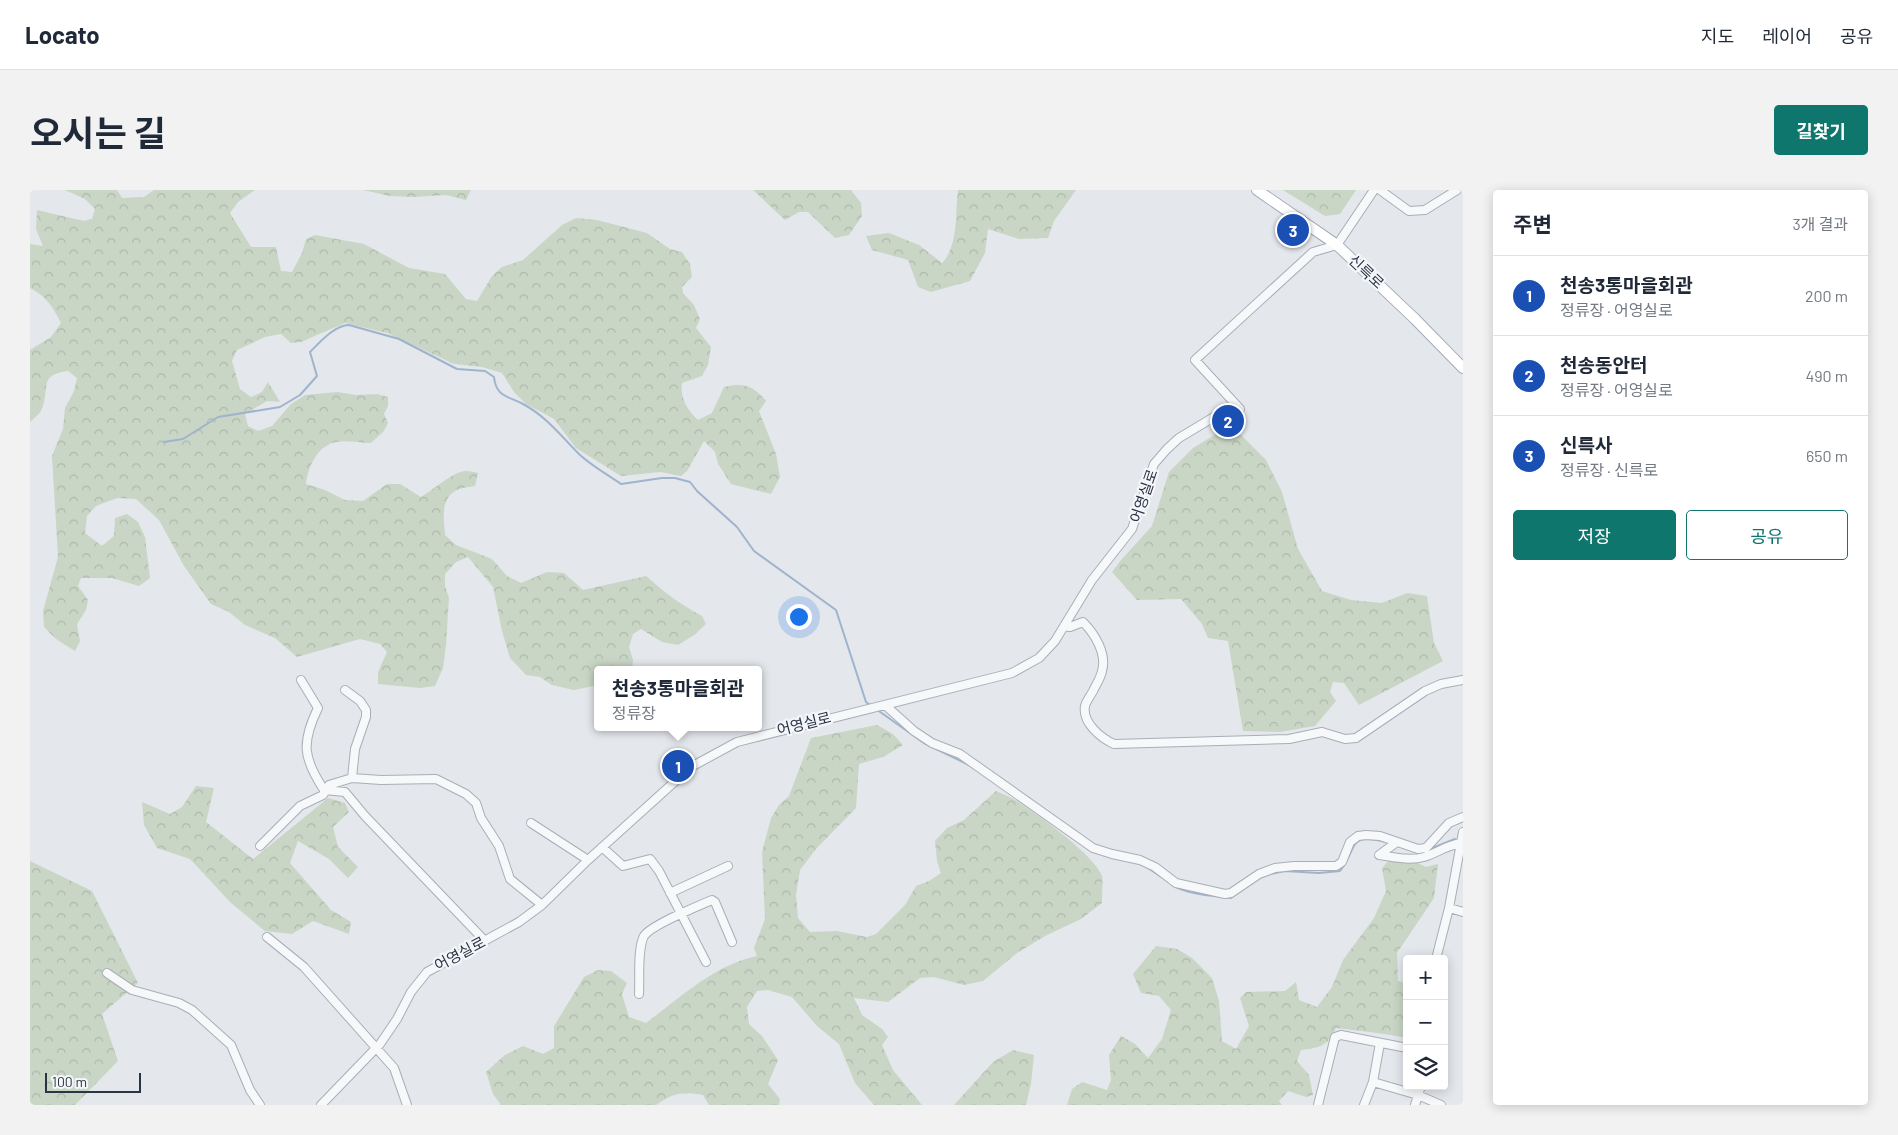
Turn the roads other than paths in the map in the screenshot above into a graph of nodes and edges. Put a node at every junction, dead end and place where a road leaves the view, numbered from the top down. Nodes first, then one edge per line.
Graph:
1 (1257, 190) edge
2 (1374, 190) edge
3 (1380, 190) edge
4 (1456, 190) edge
5 (1337, 245) junction
6 (1463, 368) edge
7 (1064, 626) junction
8 (302, 680) dead end
9 (1463, 680) edge
10 (345, 690) dead end
11 (883, 706) junction
12 (352, 778) junction
13 (324, 790) junction
14 (1463, 816) edge
15 (532, 823) dead end
16 (1463, 832) edge
17 (1397, 842) junction
18 (1461, 843) junction
19 (260, 846) dead end
20 (602, 847) junction
21 (588, 860) junction
22 (728, 866) dead end
23 (670, 893) junction
24 (542, 905) junction
25 (1449, 908) junction
26 (1463, 912) edge
27 (681, 914) junction
28 (267, 937) dead end
29 (485, 941) junction
30 (732, 942) dead end
31 (1437, 955) edge
32 (706, 962) dead end
33 (107, 973) dead end
34 (640, 994) dead end
35 (1380, 1043) junction
36 (376, 1047) junction
37 (1403, 1047) edge
38 (1372, 1082) junction
39 (1420, 1090) edge
40 (1418, 1095) junction
41 (260, 1105) edge
42 (321, 1105) edge
43 (407, 1105) edge
44 (1318, 1105) edge
45 (1364, 1105) edge
46 (1415, 1105) edge
47 (1441, 1105) edge

1 - 5 main road, 신륵로
2 - 5 street
3 - 4 street
5 - 6 main road, 신륵로
5 - 7 street, 어영실로
7 - 9 street
7 - 11 street, 어영실로
8 - 13 street
10 - 12 street
11 - 17 street
11 - 20 street, 어영실로
12 - 13 street
12 - 24 street
13 - 19 street
13 - 29 street
14 - 17 street
15 - 21 street
16 - 18 street
17 - 18 street
18 - 25 street
20 - 21 street, 어영실로
20 - 23 street
21 - 24 street, 어영실로
22 - 23 street
23 - 27 street
24 - 29 street, 어영실로
25 - 26 street
25 - 31 street
27 - 30 street
27 - 32 street
27 - 34 street
28 - 36 street
29 - 36 street, 어영실로
33 - 41 street
35 - 37 street
35 - 38 street
35 - 44 street
36 - 42 street, 어영실로
36 - 43 street
38 - 40 street
38 - 45 street
39 - 40 street
40 - 46 street
40 - 47 street

